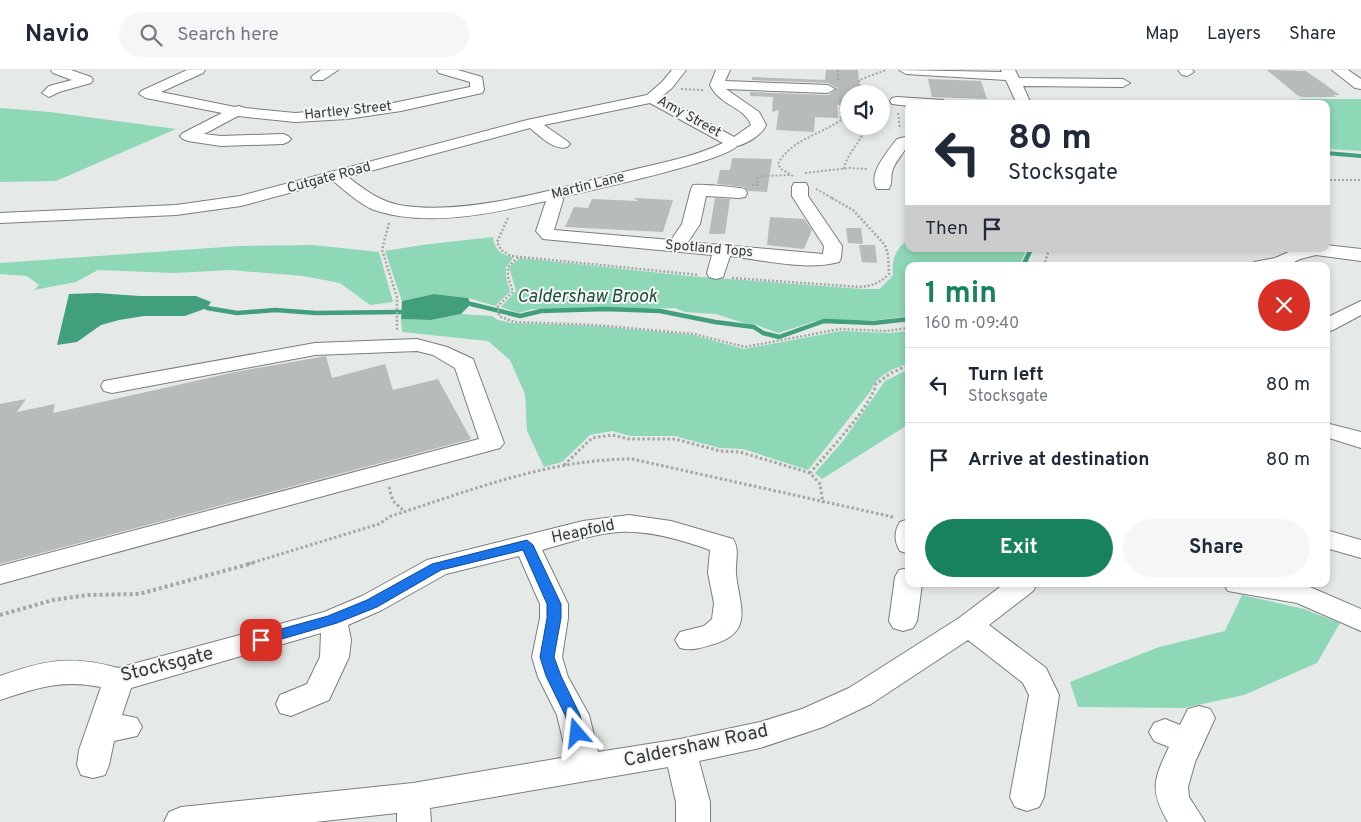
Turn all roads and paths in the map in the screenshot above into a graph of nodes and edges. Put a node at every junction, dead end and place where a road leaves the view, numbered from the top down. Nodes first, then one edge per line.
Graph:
1 (58, 70) edge
2 (198, 70) edge
3 (331, 70) edge
4 (444, 70) edge
5 (679, 70) edge
6 (723, 70) edge
7 (838, 70) edge
8 (886, 70) edge
9 (906, 70) edge
10 (1341, 72) edge
11 (1010, 76) edge
12 (318, 77) dead end
13 (1361, 79) edge
14 (1123, 83) dead end
15 (860, 85) edge
16 (717, 87) junction
17 (665, 88) junction
18 (828, 89) dead end
19 (49, 93) dead end
20 (652, 98) junction
21 (1022, 100) edge
22 (840, 102) edge
23 (897, 104) joint
24 (905, 104) edge
25 (238, 110) junction
26 (840, 119) edge
27 (532, 123) junction
28 (863, 135) edge
29 (905, 137) edge
30 (283, 139) dead end
31 (732, 142) junction
32 (905, 143) edge
33 (562, 144) dead end
34 (844, 169) junction
35 (336, 176) junction
36 (883, 178) joint
37 (1330, 180) edge
38 (1361, 180) edge
39 (802, 183) junction
40 (758, 185) dead end
41 (739, 193) dead end
42 (552, 195) junction
43 (515, 201) junction
44 (418, 211) junction
45 (0, 218) edge
46 (676, 246) junction
47 (723, 250) junction
48 (1330, 251) edge
49 (1304, 252) edge
50 (1361, 254) edge
51 (518, 257) junction
52 (1280, 262) edge
53 (715, 275) junction
54 (1361, 308) edge
55 (397, 318) dead end
56 (1330, 324) edge
57 (905, 329) edge
58 (905, 367) edge
59 (112, 386) dead end
60 (1330, 431) edge
61 (1361, 441) edge
62 (564, 466) junction
63 (387, 472) junction
64 (810, 473) junction
65 (824, 502) junction
66 (404, 512) junction
67 (904, 523) edge
68 (1330, 540) edge
69 (527, 545) junction
70 (1361, 549) edge
71 (0, 575) edge
72 (1020, 587) edge
73 (1278, 587) edge
74 (0, 615) edge
75 (332, 620) junction
76 (1361, 621) edge
77 (969, 625) junction
78 (690, 640) dead end
79 (118, 680) junction
80 (0, 688) edge
81 (291, 704) dead end
82 (1184, 730) dead end
83 (680, 752) junction
84 (93, 765) dead end
85 (586, 768) junction
86 (1027, 797) dead end
87 (413, 810) edge
88 (181, 822) edge
89 (693, 822) edge
90 (1188, 822) edge

1 - 19 street
2 - 25 street, Hartley Street
3 - 12 street
4 - 25 street, Hartley Street
5 - 17 street, Amy Street
6 - 16 street
7 - 22 path
8 - 15 path
9 - 11 street
10 - 13 street
11 - 14 street
11 - 21 street
16 - 17 path
16 - 18 street
16 - 31 street, Martin Lane
17 - 20 street, Amy Street
20 - 27 street, Cutgate Road
20 - 31 street, Amy Street
23 - 24 street
23 - 29 path
25 - 30 street
26 - 39 path
27 - 33 street
27 - 35 street, Cutgate Road
28 - 34 path
31 - 42 street, Martin Lane
32 - 36 street
34 - 36 path
34 - 39 path
35 - 44 street, Martin Lane
35 - 45 street, Cutgate Road
37 - 38 path
39 - 40 path
39 - 47 street, Spotland Tops
39 - 53 path
41 - 46 street
42 - 43 street, Martin Lane
42 - 46 street, Spotland Tops
43 - 44 street, Martin Lane
43 - 51 path
44 - 55 path
46 - 47 street, Spotland Tops
47 - 53 street
48 - 50 street
49 - 52 street
51 - 53 path
51 - 57 path
54 - 56 street
58 - 64 path
59 - 63 street
60 - 61 street
62 - 64 path
62 - 65 path
62 - 66 path
63 - 66 path
63 - 71 street
64 - 65 path
65 - 67 path
66 - 74 path
68 - 70 street
69 - 75 street, Stocksgate
69 - 78 street, Heapfold
69 - 85 street, Heapfold
72 - 77 street, Caldershaw Road
73 - 76 street
75 - 79 street, Stocksgate
75 - 81 street
77 - 83 street, Caldershaw Road
77 - 86 street
79 - 80 street, Stocksgate
79 - 84 street
82 - 90 street
83 - 85 street, Caldershaw Road
83 - 89 street
85 - 87 street, Caldershaw Road
87 - 88 street, Caldershaw Road

